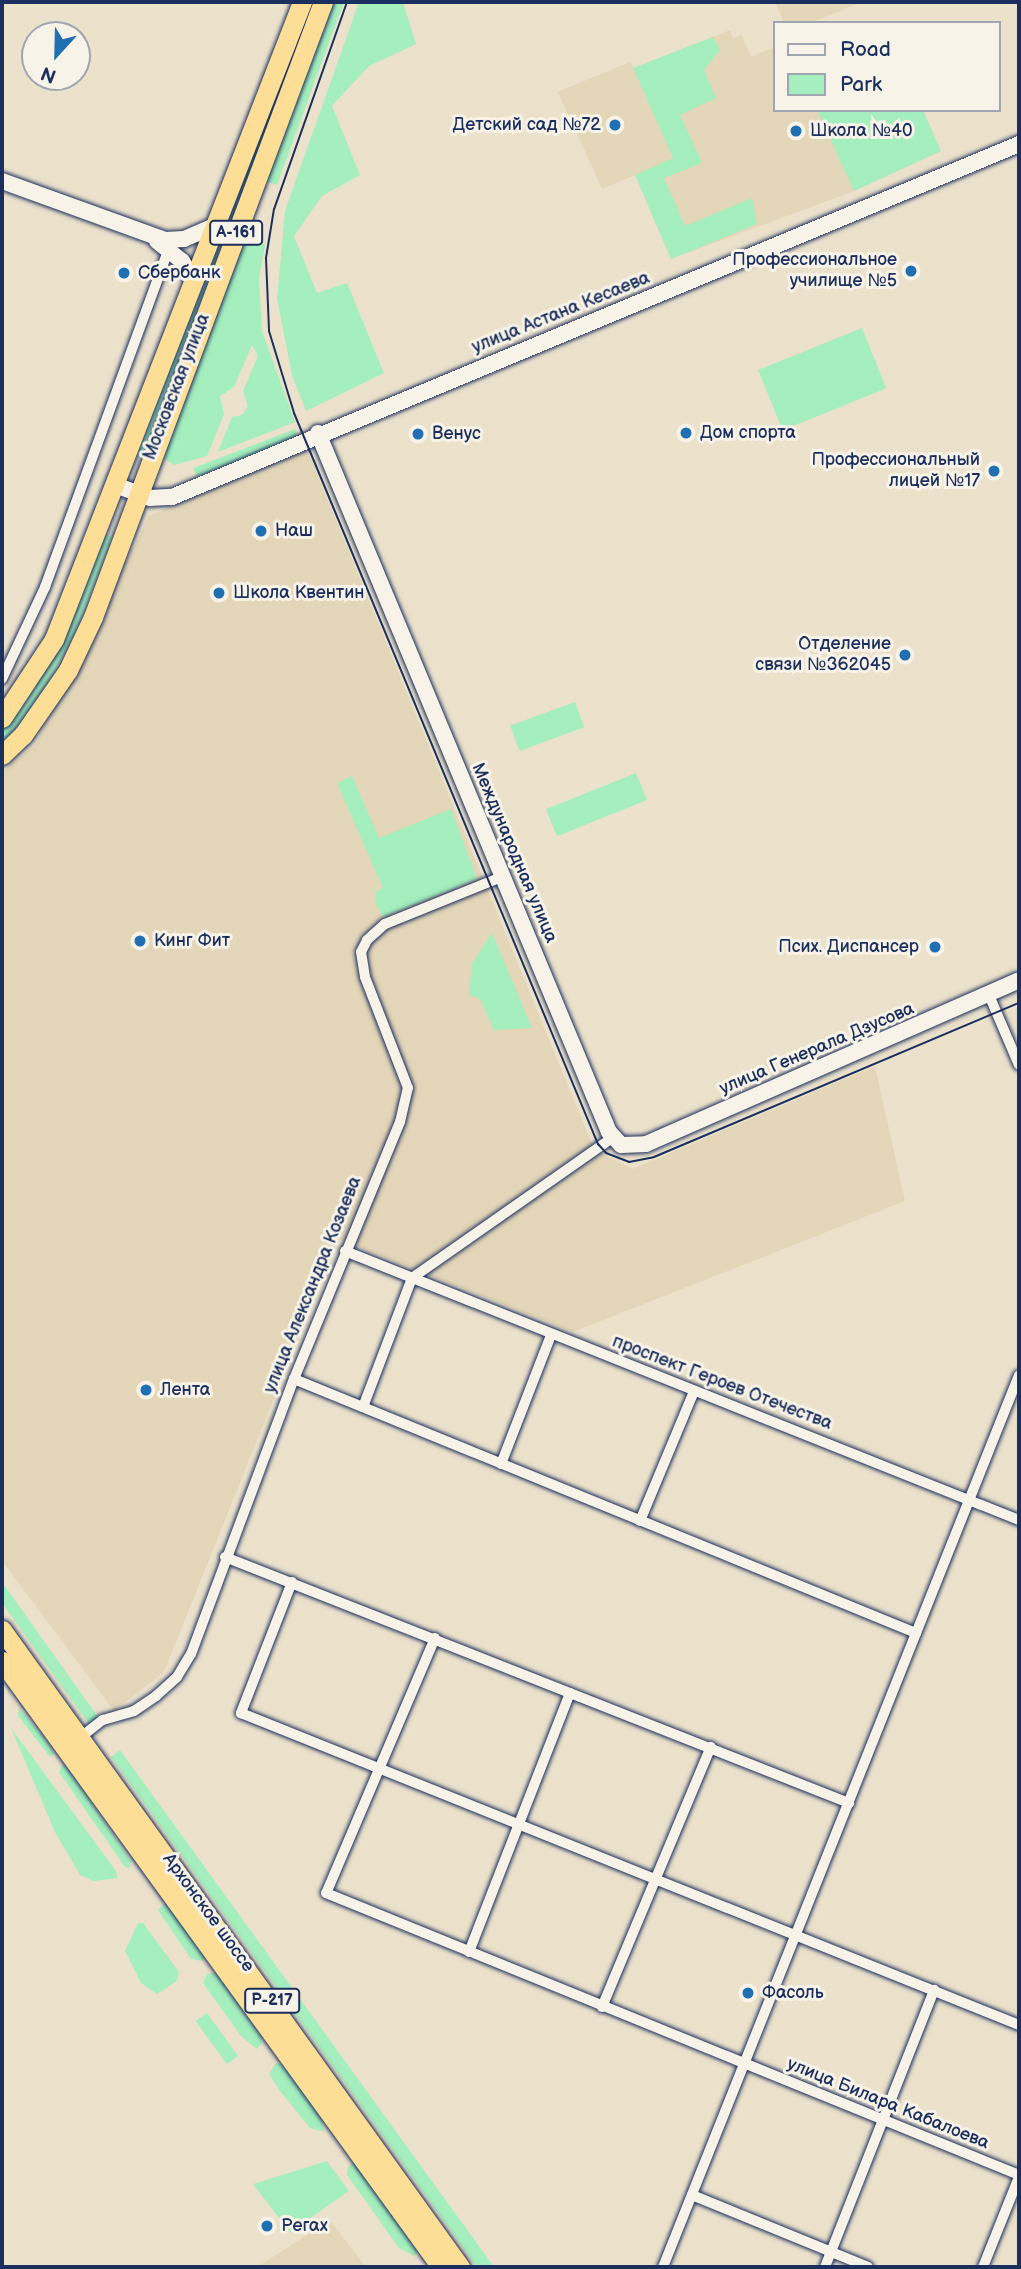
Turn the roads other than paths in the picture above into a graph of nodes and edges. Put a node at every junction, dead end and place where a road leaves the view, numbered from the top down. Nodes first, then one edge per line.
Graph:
1 (302, 2) edge
2 (323, 2) edge
3 (1019, 144) edge
4 (2, 181) edge
5 (215, 226) junction
6 (143, 233) junction
7 (169, 249) junction
8 (194, 282) junction
9 (318, 433) junction
10 (115, 485) junction
11 (138, 493) junction
12 (2, 679) edge
13 (2, 718) edge
14 (2, 755) edge
15 (505, 876) junction
16 (1019, 980) edge
17 (989, 995) junction
18 (1019, 1065) edge
19 (613, 1137) junction
20 (345, 1251) junction
21 (412, 1278) junction
22 (551, 1335) junction
23 (1019, 1375) edge
24 (294, 1379) junction
25 (694, 1391) junction
26 (363, 1408) junction
27 (501, 1464) junction
28 (969, 1499) junction
29 (1019, 1520) edge
30 (640, 1521) junction
31 (225, 1557) junction
32 (292, 1582) junction
33 (2, 1630) edge
34 (916, 1633) junction
35 (435, 1638) junction
36 (2, 1661) edge
37 (570, 1693) junction
38 (74, 1743) junction
39 (711, 1747) junction
40 (377, 1768) junction
41 (849, 1803) junction
42 (518, 1823) junction
43 (657, 1879) junction
44 (795, 1934) junction
45 (469, 1952) junction
46 (934, 1990) junction
47 (602, 2007) junction
48 (1019, 2025) edge
49 (744, 2064) junction
50 (884, 2120) junction
51 (1019, 2176) edge
52 (692, 2195) junction
53 (831, 2252) junction
54 (441, 2267) edge
55 (460, 2267) edge
56 (663, 2267) edge
57 (825, 2267) edge
58 (868, 2267) edge
59 (983, 2267) edge

1 - 5 highway, Московская улица / А-161
2 - 11 highway, Московская улица / А-161
3 - 9 street, улица Астана Кесаева
4 - 6 street
5 - 6 street
5 - 8 highway, Московская улица / А-161
6 - 7 street
7 - 8 street
7 - 12 street
8 - 10 highway, Московская улица / А-161
9 - 11 street, улица Астана Кесаева
9 - 15 street, Международная улица
10 - 11 street, улица Астана Кесаева
10 - 13 highway, Московская улица / А-161
11 - 14 highway, Московская улица / А-161
15 - 19 street, Международная улица
15 - 20 street, улица Александра Козаева
16 - 17 street, улица Генерала Дзусова
17 - 18 street
17 - 19 street, улица Генерала Дзусова
19 - 21 street
20 - 21 street, проспект Героев Отечества
20 - 24 street, улица Александра Козаева
21 - 22 street, проспект Героев Отечества
21 - 26 street
22 - 25 street, проспект Героев Отечества
22 - 27 street
23 - 28 street
24 - 26 street
24 - 31 street, улица Александра Козаева
25 - 28 street, проспект Героев Отечества
25 - 30 street
26 - 27 street
27 - 30 street
28 - 29 street, проспект Героев Отечества
28 - 34 street
30 - 34 street
31 - 32 street
31 - 38 street, улица Александра Козаева
32 - 35 street
32 - 40 street
33 - 38 highway, Архонское шоссе / Р-217
34 - 41 street
35 - 37 street
35 - 40 street, улица Билара Кабалоева
36 - 38 highway, Архонское шоссе / Р-217
37 - 39 street
37 - 42 street
38 - 54 highway, Архонское шоссе / Р-217
38 - 55 highway, Архонское шоссе / Р-217
39 - 41 street
39 - 43 street
40 - 42 street
40 - 45 street, улица Билара Кабалоева
41 - 44 street
42 - 43 street
42 - 45 street
43 - 44 street
43 - 47 street
44 - 46 street
44 - 49 street
45 - 47 street, улица Билара Кабалоева
46 - 48 street
46 - 50 street
47 - 49 street, улица Билара Кабалоева
49 - 50 street, улица Билара Кабалоева
49 - 52 street
50 - 51 street, улица Билара Кабалоева
50 - 53 street
51 - 59 street
52 - 53 street
52 - 56 street
53 - 57 street
53 - 58 street

